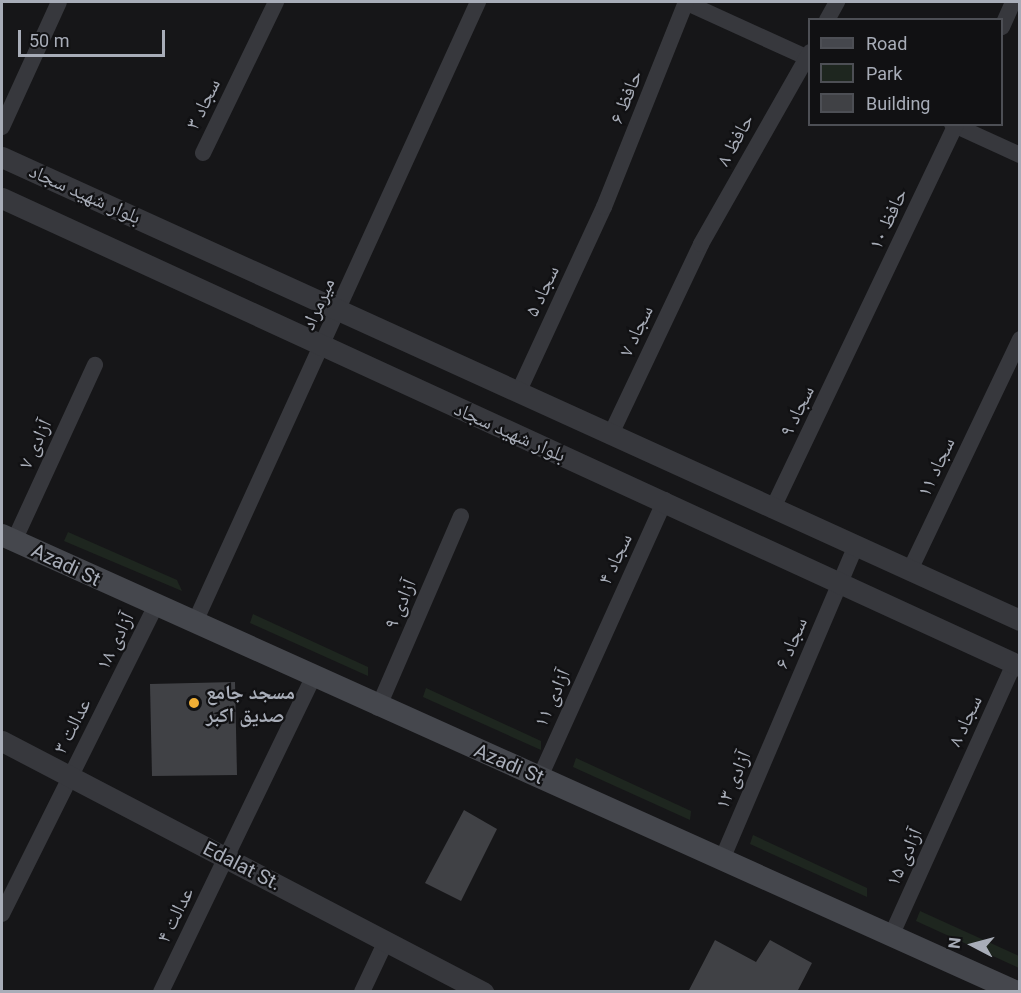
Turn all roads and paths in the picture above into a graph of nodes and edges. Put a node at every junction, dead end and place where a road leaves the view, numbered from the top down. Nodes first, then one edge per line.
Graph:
1 (59, 2) edge
2 (276, 2) edge
3 (478, 2) edge
4 (686, 2) edge
5 (837, 2) edge
6 (1013, 2) edge
7 (828, 18) edge
8 (1003, 25) edge
9 (808, 56) edge
10 (954, 126) edge
11 (956, 126) edge
12 (2, 127) edge
13 (202, 153) dead end
14 (1020, 156) edge
15 (2, 157) edge
16 (2, 198) edge
17 (604, 207) joint
18 (701, 244) joint
19 (338, 312) junction
20 (859, 329) joint
21 (1020, 339) edge
22 (323, 346) junction
23 (95, 365) dead end
24 (518, 393) junction
25 (610, 436) junction
26 (665, 500) junction
27 (772, 510) junction
28 (461, 516) dead end
29 (8, 538) edge
30 (855, 547) junction
31 (910, 570) junction
32 (839, 582) junction
33 (155, 607) junction
34 (1020, 620) edge
35 (195, 622) junction
36 (603, 635) joint
37 (1017, 665) edge
38 (312, 679) junction
39 (112, 693) joint
40 (378, 708) junction
41 (782, 720) joint
42 (2, 741) edge
43 (69, 777) junction
44 (540, 777) junction
45 (954, 796) joint
46 (723, 857) junction
47 (226, 858) junction
48 (2, 914) edge
49 (892, 934) junction
50 (386, 941) junction
51 (161, 992) edge
52 (362, 992) edge
53 (483, 992) edge
54 (1017, 992) edge

1 - 12 street
2 - 13 street, سجاد ۳
3 - 19 street, میرمراد
4 - 9 street
4 - 17 street, حافظ ۶
5 - 7 street
6 - 8 street
9 - 18 street, حافظ ۸
10 - 20 street, حافظ ۱۰
11 - 14 street
15 - 19 street, بلوار شهید سجاد
16 - 22 street, بلوار شهید سجاد
17 - 24 street, سجاد ۵
18 - 25 street, سجاد ۷
19 - 22 street, میرمراد
19 - 24 street, بلوار شهید سجاد
20 - 27 street, سجاد ۹
21 - 31 street, سجاد ۱۱
22 - 26 street, بلوار شهید سجاد
22 - 35 street, میرمراد
23 - 29 street, آزادی ۷
24 - 25 street, بلوار شهید سجاد
25 - 27 street, بلوار شهید سجاد
26 - 32 street, بلوار شهید سجاد
26 - 36 street, سجاد ۴
27 - 30 street, بلوار شهید سجاد
28 - 40 street, آزادی ۹
29 - 33 main road, Azadi St
30 - 31 street, بلوار شهید سجاد
30 - 32 street, سجاد ۶
31 - 34 street, بلوار شهید سجاد
32 - 37 street, بلوار شهید سجاد
32 - 41 street, سجاد ۶
33 - 35 main road, Azadi St
33 - 39 street, آزادی ۱۸
35 - 38 main road, Azadi St
36 - 44 street, آزادی ۱۱
37 - 45 street, سجاد ۸
38 - 40 main road, Azadi St
38 - 47 street, عدالت ۴
39 - 43 street, عدالت ۳
40 - 44 main road, Azadi St
41 - 46 street, آزادی ۱۳
42 - 43 street, Edalat St.
43 - 47 street, Edalat St.
43 - 48 street, عدالت ۳
44 - 46 main road, Azadi St
45 - 49 street, آزادی ۱۵
46 - 49 main road, Azadi St
47 - 50 street, Edalat St.
47 - 51 street, عدالت ۴
49 - 54 main road, Azadi St
50 - 52 street
50 - 53 street, Edalat St.

